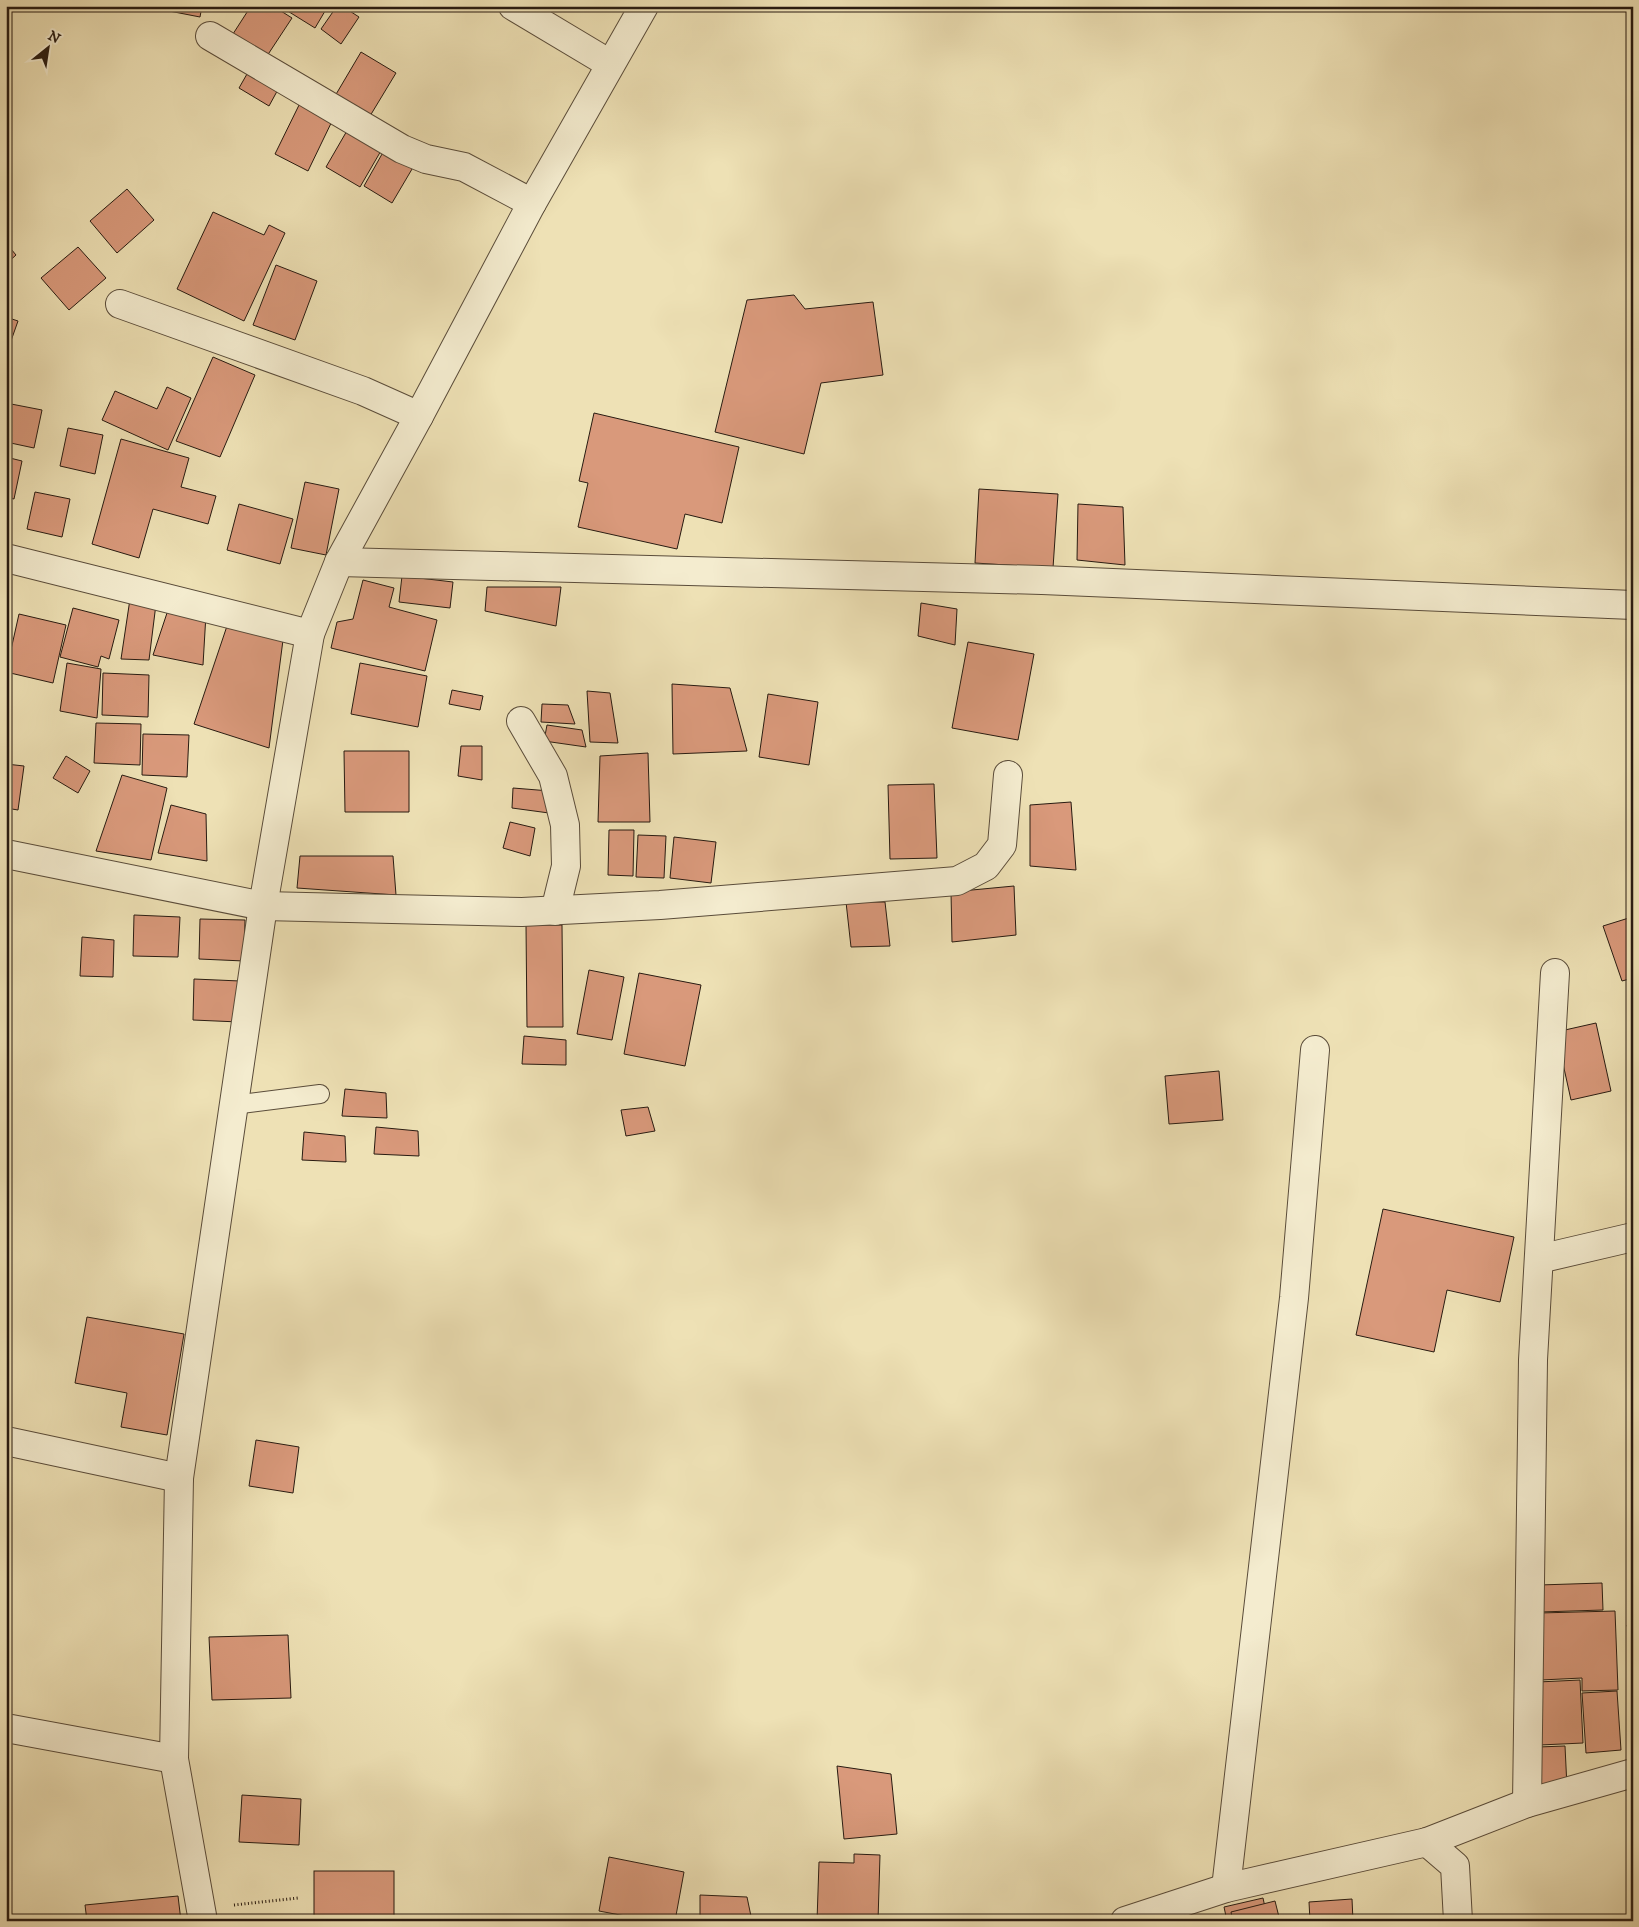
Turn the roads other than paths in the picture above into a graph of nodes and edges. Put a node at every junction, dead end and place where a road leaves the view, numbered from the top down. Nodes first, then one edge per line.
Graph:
1 (512, 6) edge
2 (644, 6) edge
3 (210, 36) dead end
4 (610, 64) junction
5 (532, 203) junction
6 (120, 304) dead end
7 (419, 416) junction
8 (6, 558) edge
9 (339, 562) junction
10 (1633, 605) edge
11 (310, 634) junction
12 (521, 721) dead end
13 (1008, 775) dead end
14 (6, 854) edge
15 (263, 906) junction
16 (554, 911) junction
17 (1555, 974) dead end
18 (1315, 1050) dead end
19 (320, 1094) dead end
20 (234, 1105) junction
21 (1633, 1237) edge
22 (1539, 1259) junction
23 (6, 1441) edge
24 (179, 1478) junction
25 (6, 1728) edge
26 (174, 1759) junction
27 (1633, 1773) edge
28 (1527, 1803) junction
29 (1427, 1842) junction
30 (1226, 1888) junction
31 (202, 1915) edge
32 (1125, 1921) edge
33 (1458, 1921) edge

1 - 4 street
2 - 4 street
3 - 5 street
4 - 5 street
5 - 7 street
6 - 7 street
7 - 9 street
8 - 11 street
9 - 10 street
9 - 11 street
11 - 15 street
12 - 16 street
13 - 16 street
14 - 15 street
15 - 16 street
15 - 20 street
17 - 22 street
18 - 30 street
19 - 20 lane
20 - 24 street
21 - 22 street
22 - 28 street
23 - 24 street
24 - 26 street
25 - 26 street
26 - 31 street
27 - 28 street
28 - 29 street
29 - 30 street
29 - 33 street
30 - 32 street

